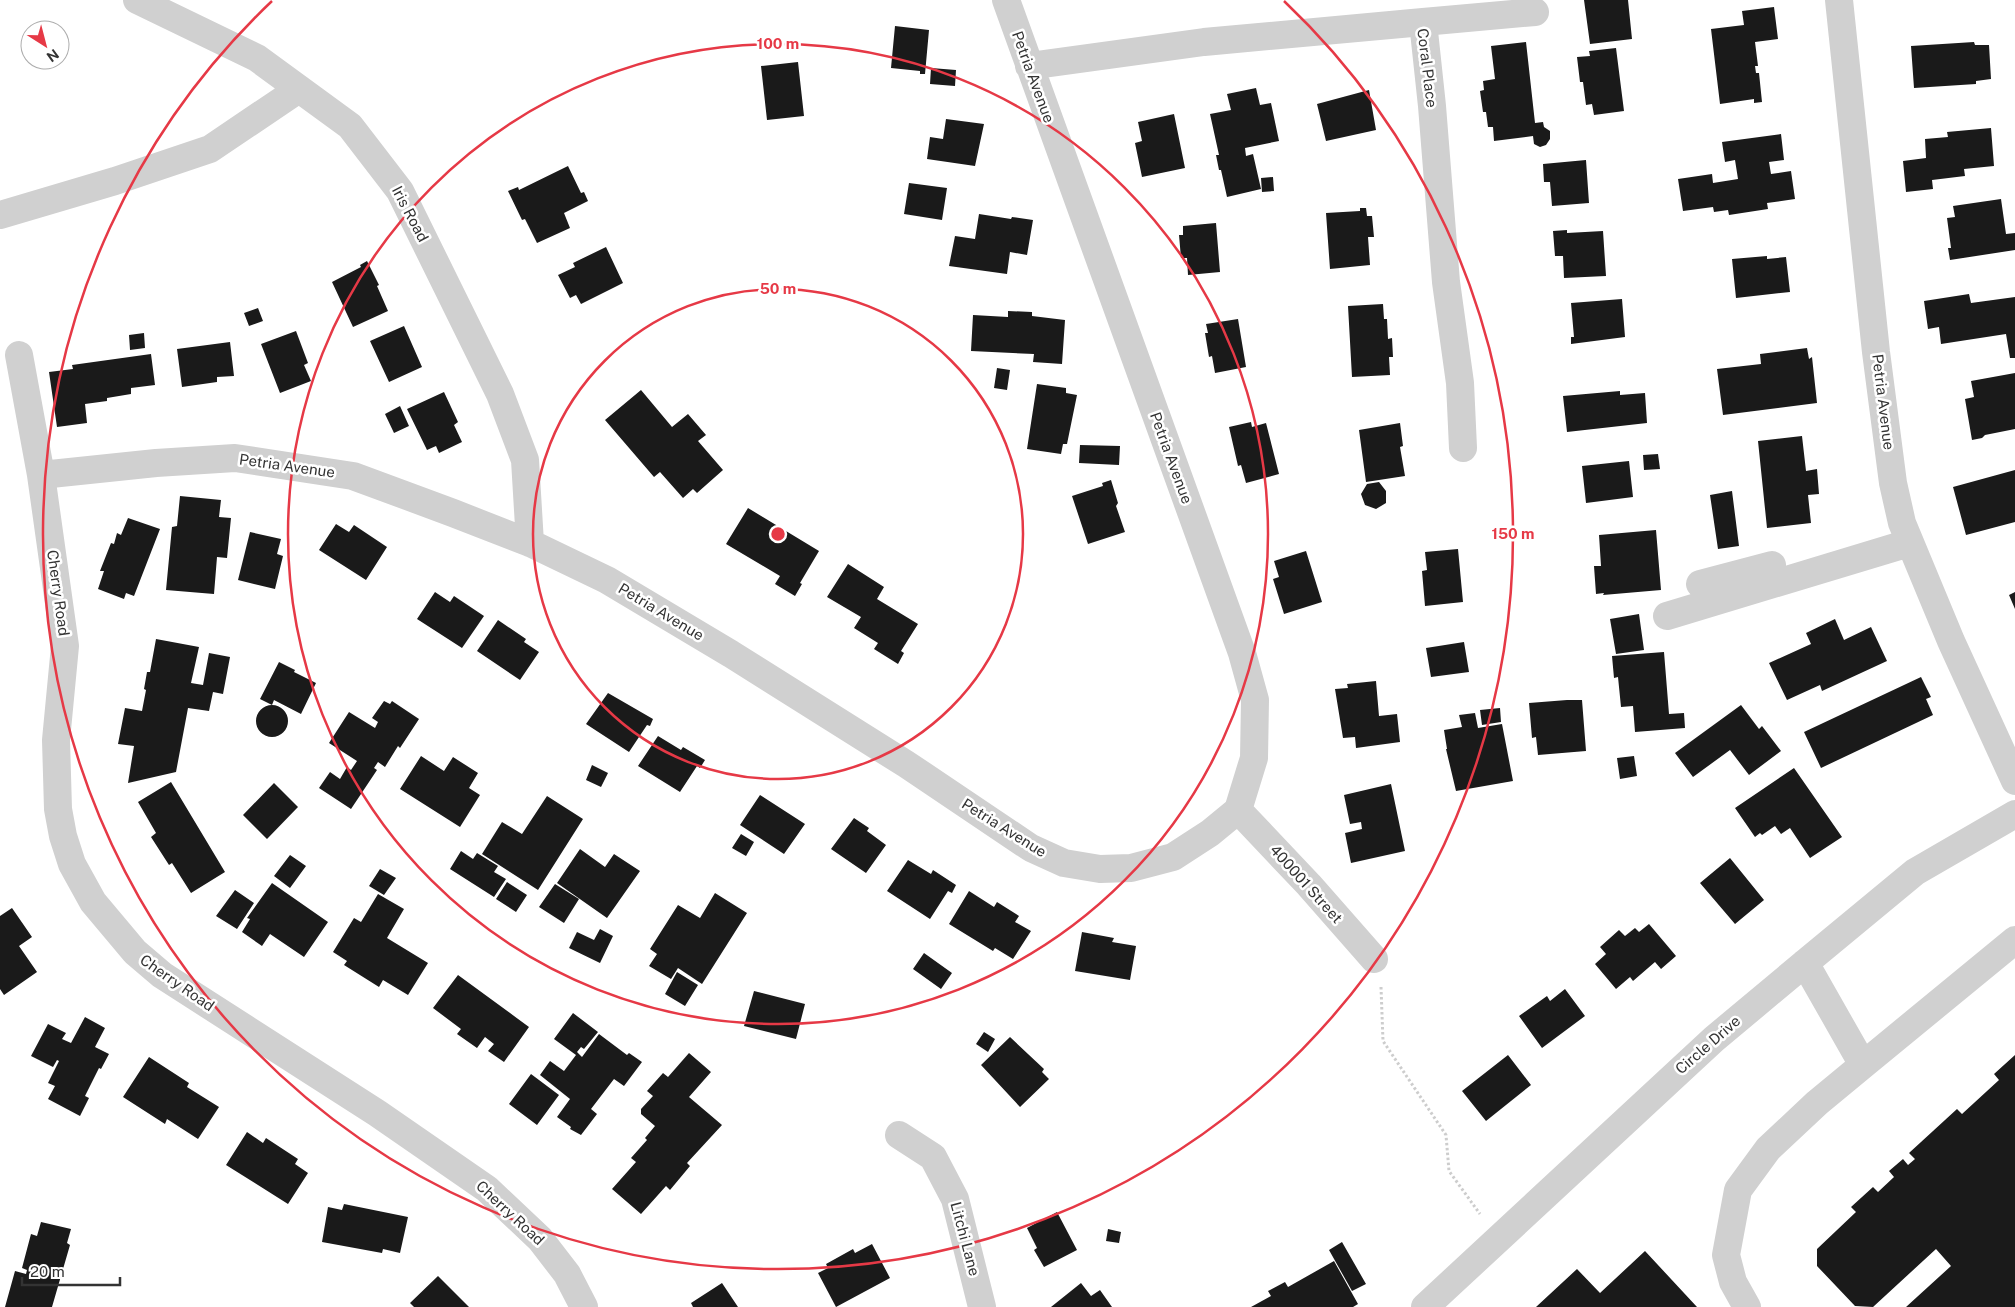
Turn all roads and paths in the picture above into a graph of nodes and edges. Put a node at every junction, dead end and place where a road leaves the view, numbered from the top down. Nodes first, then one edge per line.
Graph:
1 (138, 0) edge
2 (1006, 0) edge
3 (1839, 0) edge
4 (1535, 12) dead end
5 (1423, 22) junction
6 (1029, 66) junction
7 (299, 89) junction
8 (0, 215) edge
9 (19, 355) dead end
10 (1463, 448) dead end
11 (41, 476) junction
12 (1907, 537) junction
13 (530, 543) junction
14 (1700, 584) dead end
15 (1667, 616) dead end
16 (2015, 781) edge
17 (1238, 810) junction
18 (2015, 814) edge
19 (2015, 940) edge
20 (1374, 959) joint
21 (1805, 963) junction
22 (1863, 1065) junction
23 (899, 1135) dead end
24 (1498, 1238) junction
25 (584, 1307) edge
26 (982, 1307) edge
27 (1425, 1307) edge
28 (1748, 1307) edge

1 - 7 street, Iris Road
2 - 6 street, Petria Avenue
3 - 12 street, Petria Avenue
4 - 5 street
5 - 6 street, Coral Place
5 - 10 street, Coral Place
6 - 17 street, Petria Avenue
7 - 8 street
7 - 13 street, Iris Road
9 - 11 street, Cherry Road
11 - 13 street, Petria Avenue
11 - 25 street, Cherry Road
12 - 14 street
12 - 15 street
12 - 16 street, Petria Avenue
13 - 17 street, Petria Avenue
17 - 20 street, 400001 Street
18 - 21 street, Circle Drive
19 - 22 street
20 - 24 path
21 - 22 street
21 - 24 street, Circle Drive
22 - 28 street
23 - 26 street, Litchi Lane
24 - 27 street, Circle Drive

